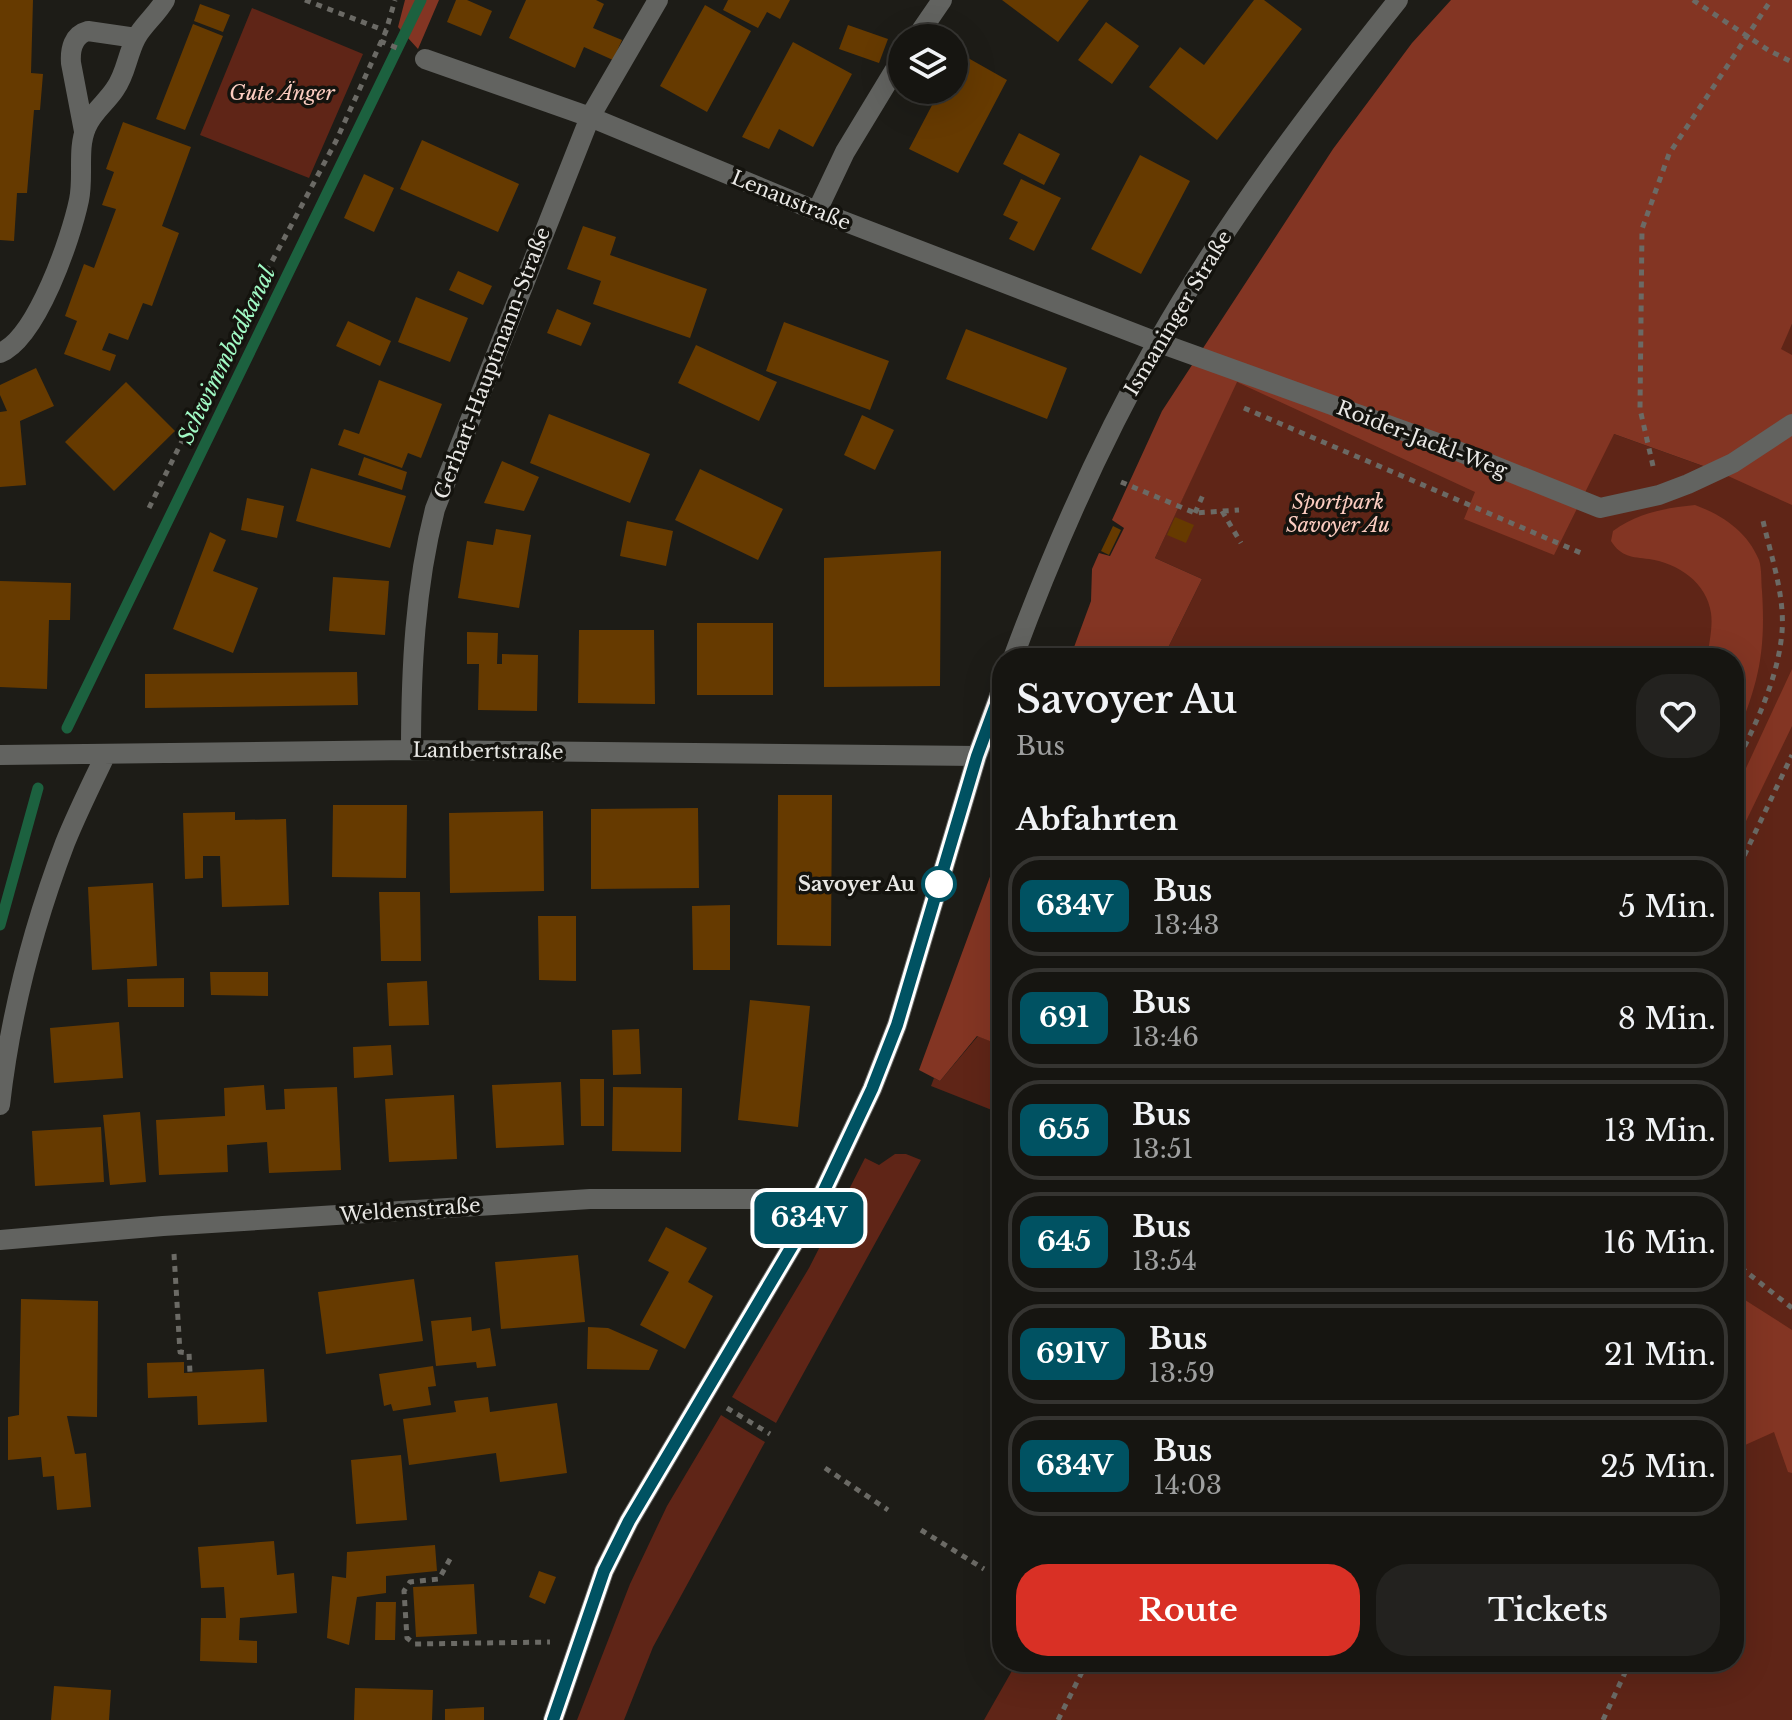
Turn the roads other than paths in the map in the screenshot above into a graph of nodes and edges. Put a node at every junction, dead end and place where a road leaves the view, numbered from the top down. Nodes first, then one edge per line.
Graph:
1 (165, 0) edge
2 (658, 0) edge
3 (942, 0) edge
4 (1398, 0) edge
5 (926, 24) edge
6 (136, 38) junction
7 (425, 59) dead end
8 (888, 81) edge
9 (590, 117) junction
10 (84, 131) junction
11 (817, 211) junction
12 (1157, 342) junction
13 (0, 353) edge
14 (1792, 424) edge
15 (1017, 648) edge
16 (992, 715) edge
17 (411, 750) junction
18 (106, 754) junction
19 (0, 755) edge
20 (977, 756) junction
21 (0, 1105) edge
22 (820, 1199) junction
23 (0, 1240) edge
24 (553, 1720) edge

1 - 6 street
2 - 9 street, Gerhart-Hauptmann-Straße
3 - 5 street
4 - 12 street, Ismaninger Straße
6 - 10 street
6 - 10 street
7 - 9 street, Lenaustraße
8 - 11 street
9 - 11 street, Lenaustraße
9 - 17 street, Gerhart-Hauptmann-Straße
10 - 13 street
11 - 12 street, Lenaustraße
12 - 14 street, Roider-Jackl-Weg
12 - 15 street, Ismaninger Straße
16 - 20 street
17 - 18 street, Lantbertstraße
17 - 20 street, Lantbertstraße
18 - 19 street, Lantbertstraße
18 - 21 street
20 - 22 street
22 - 23 street, Weldenstraße
22 - 24 street

